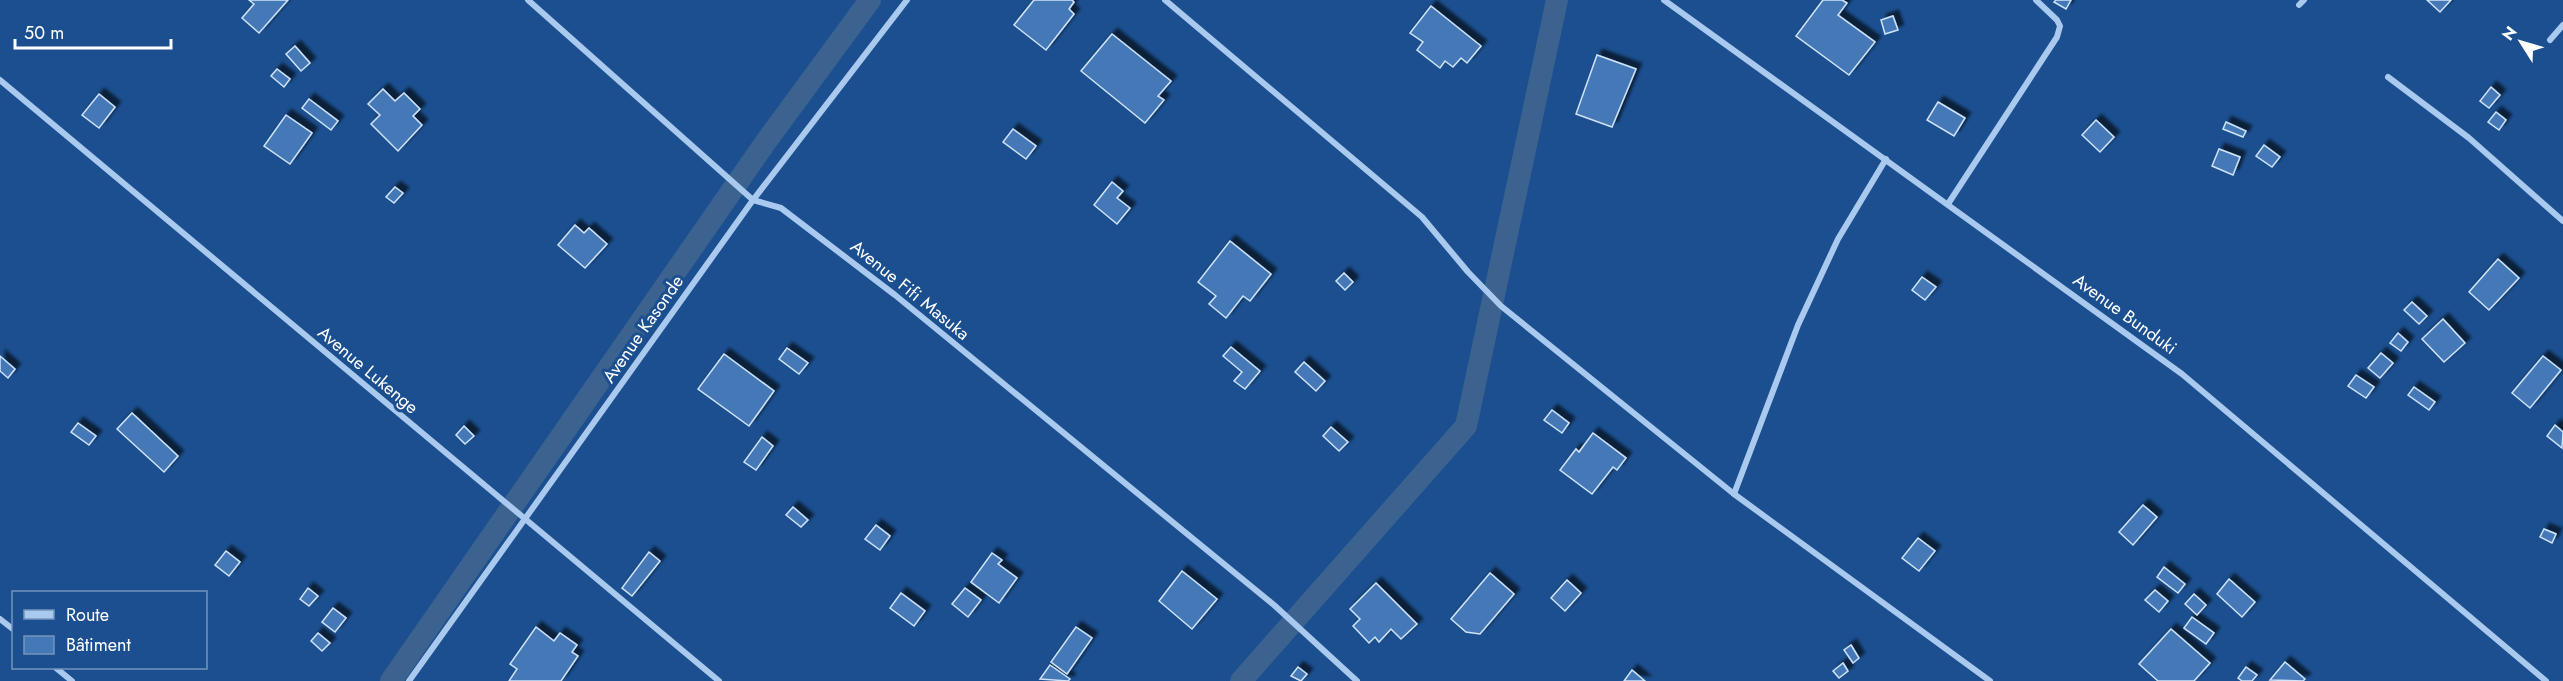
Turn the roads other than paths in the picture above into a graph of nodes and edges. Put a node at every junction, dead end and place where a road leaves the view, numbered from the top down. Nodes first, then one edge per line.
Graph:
1 (528, 0) edge
2 (907, 0) edge
3 (1166, 0) edge
4 (1664, 0) edge
5 (2036, 0) edge
6 (2563, 25) edge
7 (2550, 39) dead end
8 (2388, 77) dead end
9 (0, 80) edge
10 (1886, 159) junction
11 (753, 200) junction
12 (1948, 204) junction
13 (2563, 221) edge
14 (1734, 494) junction
15 (525, 521) junction
16 (0, 619) edge
17 (12, 628) edge
18 (57, 669) edge
19 (72, 681) edge
20 (410, 681) edge
21 (719, 681) edge
22 (1357, 681) edge
23 (1990, 681) edge
24 (2546, 681) edge

1 - 11 street, Avenue Fifi Masuka
2 - 11 street, Avenue Kasonde
3 - 14 street
4 - 10 street, Avenue Bunduki
5 - 12 street
6 - 7 street
8 - 13 street
9 - 15 street, Avenue Lukenge
10 - 12 street, Avenue Bunduki
10 - 14 street
11 - 15 street, Avenue Kasonde
11 - 22 street, Avenue Fifi Masuka
12 - 24 street, Avenue Bunduki
14 - 23 street
15 - 20 street, Avenue Kasonde
15 - 21 street, Avenue Lukenge
16 - 17 street
18 - 19 street

